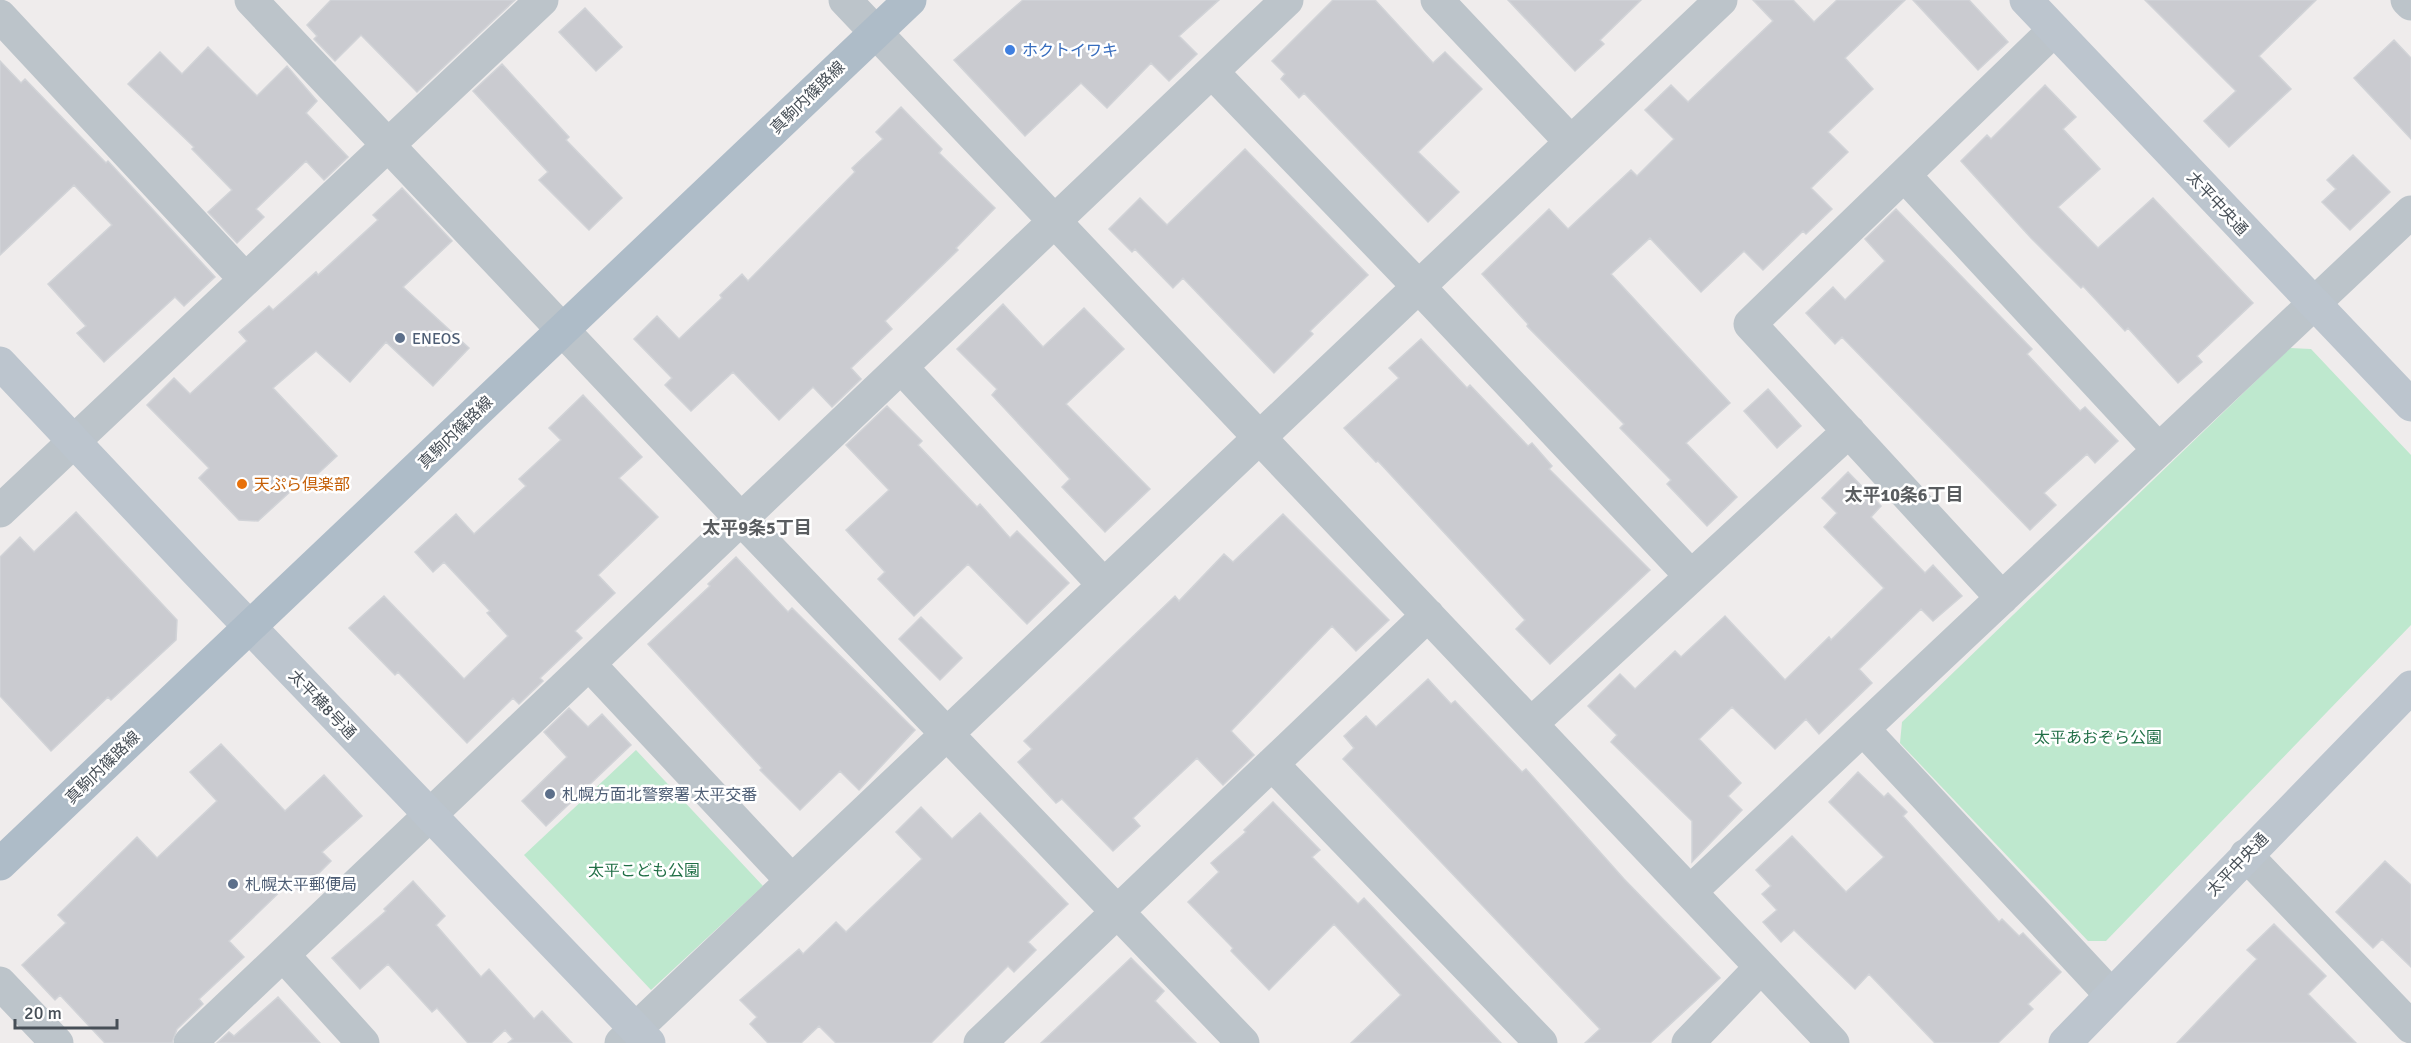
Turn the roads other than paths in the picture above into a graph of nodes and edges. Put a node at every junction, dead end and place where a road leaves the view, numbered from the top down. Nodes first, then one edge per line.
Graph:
1 (251, 0) edge
2 (542, 0) edge
3 (845, 0) edge
4 (910, 0) edge
5 (1287, 0) edge
6 (1437, 0) edge
7 (1720, 0) edge
8 (2026, 0) edge
9 (2408, 0) edge
10 (2411, 4) edge
11 (0, 16) edge
12 (2054, 30) junction
13 (876, 32) junction
14 (1212, 72) junction
15 (1571, 141) junction
16 (389, 144) junction
17 (1904, 175) junction
18 (2411, 212) edge
19 (1055, 221) junction
20 (244, 279) junction
21 (1418, 286) junction
22 (2314, 304) junction
23 (563, 330) junction
24 (0, 363) edge
25 (901, 367) junction
26 (2411, 405) edge
27 (1849, 431) junction
28 (1259, 437) junction
29 (73, 440) junction
30 (2159, 450) junction
31 (0, 511) edge
32 (741, 519) junction
33 (1690, 576) junction
34 (1104, 585) junction
35 (2002, 598) junction
36 (1428, 615) junction
37 (250, 627) junction
38 (589, 664) junction
39 (2411, 687) edge
40 (1531, 724) junction
41 (1863, 729) junction
42 (948, 733) junction
43 (1272, 764) junction
44 (430, 814) junction
45 (2246, 855) junction
46 (0, 864) edge
47 (792, 881) junction
48 (1690, 892) junction
49 (1118, 911) junction
50 (282, 955) junction
51 (1761, 967) junction
52 (0, 983) edge
53 (2111, 995) junction
54 (2411, 1027) edge
55 (635, 1038) edge
56 (57, 1043) edge
57 (190, 1043) edge
58 (363, 1043) edge
59 (980, 1043) edge
60 (1243, 1043) edge
61 (1541, 1043) edge
62 (1688, 1043) edge
63 (1833, 1043) edge
64 (2064, 1043) edge

1 - 16 street
2 - 16 street
3 - 13 street
4 - 13 main road, 真駒内篠路線
5 - 14 street
6 - 15 street
7 - 15 street
8 - 12 street, 太平中央通
9 - 10 street
11 - 20 street
12 - 17 street
12 - 22 street, 太平中央通
13 - 19 street
13 - 23 main road, 真駒内篠路線
14 - 19 street
14 - 21 street
15 - 21 street
16 - 20 street
16 - 23 street
17 - 27 street
17 - 30 street
18 - 22 street
19 - 25 street
19 - 28 street
20 - 29 street
21 - 28 street
21 - 33 street
22 - 26 street, 太平中央通
22 - 30 street
23 - 32 street
23 - 37 main road, 真駒内篠路線
24 - 29 street, 太平横8号通
25 - 32 street
25 - 34 street
27 - 33 street
27 - 35 street
28 - 34 street
28 - 36 street
29 - 31 street
29 - 37 street, 太平横8号通
30 - 35 street
32 - 38 street
32 - 42 street
33 - 40 street
34 - 42 street
35 - 41 street
36 - 40 street
36 - 43 street
37 - 44 street, 太平横8号通
37 - 46 main road, 真駒内篠路線
38 - 44 street
38 - 47 street
39 - 45 street, 太平中央通
40 - 48 street
41 - 48 street
41 - 53 street
42 - 47 street
42 - 49 street
43 - 49 street
43 - 61 street
44 - 50 street
44 - 55 street, 太平横8号通
45 - 53 street, 太平中央通
45 - 54 street
47 - 55 street
48 - 51 street
49 - 59 street
49 - 60 street
50 - 57 street
50 - 58 street
51 - 62 street
51 - 63 street
52 - 56 street
53 - 64 street, 太平中央通

